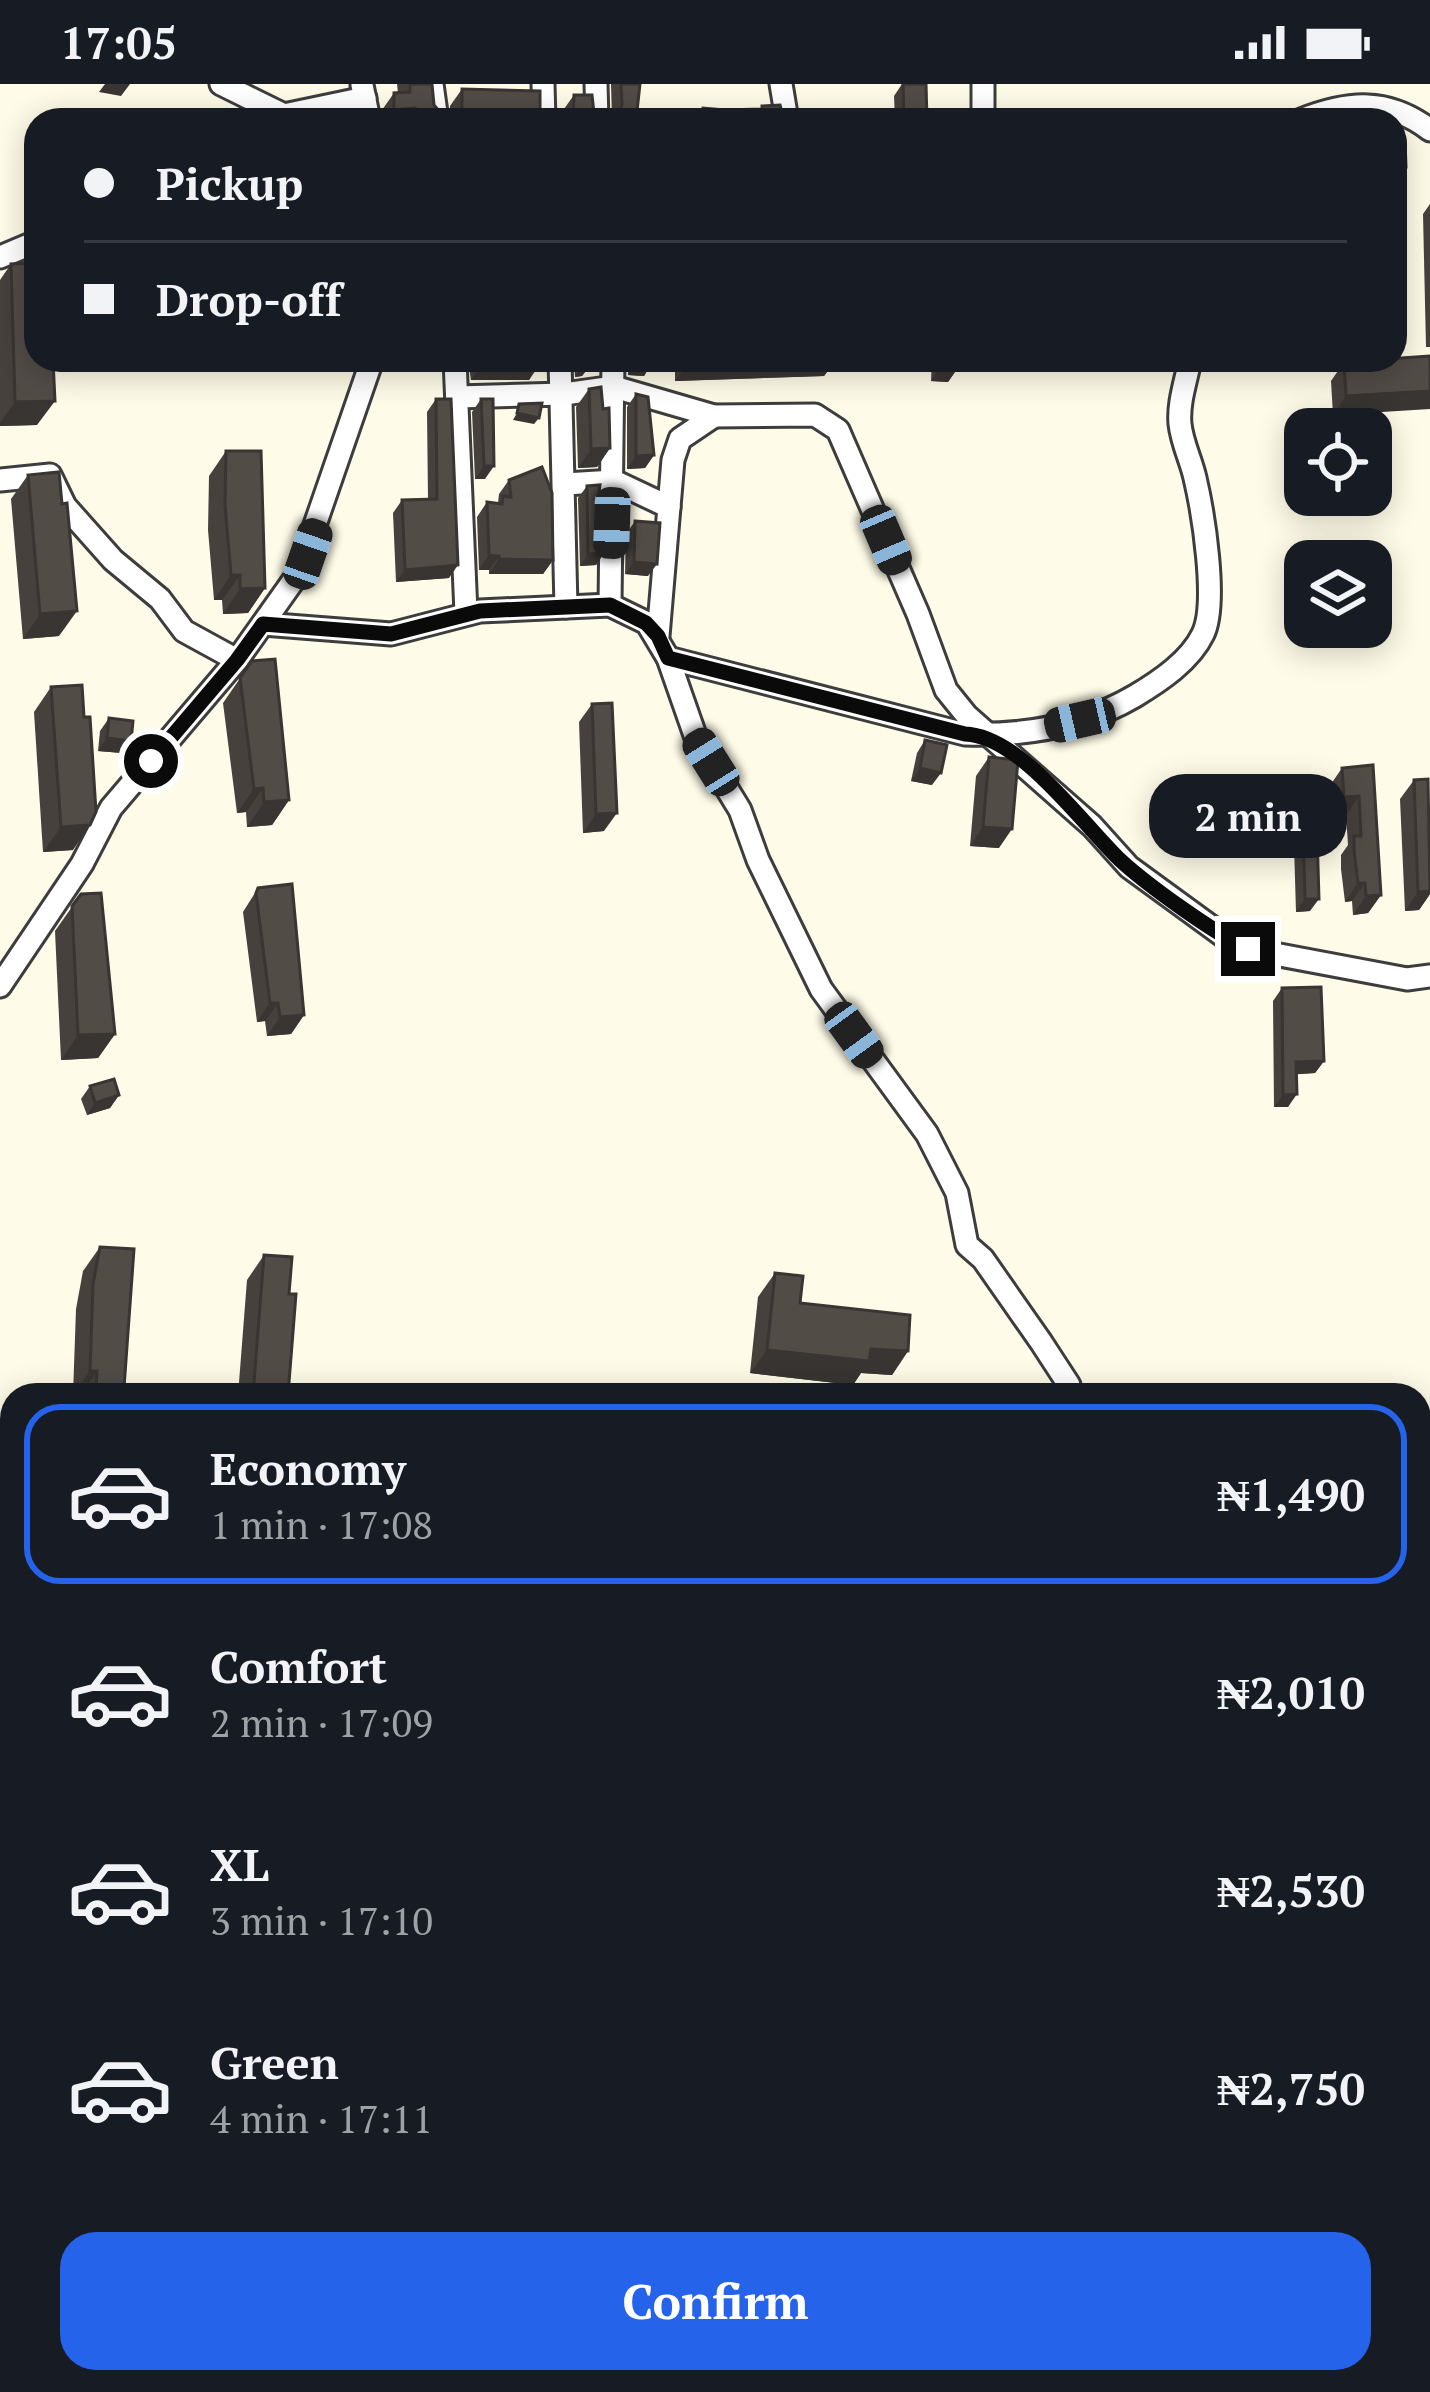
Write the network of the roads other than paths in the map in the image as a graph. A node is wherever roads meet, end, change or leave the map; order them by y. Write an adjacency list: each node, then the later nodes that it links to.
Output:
1 (221, 84): 3 (street)
2 (365, 101): 4 (street)
3 (259, 108)
4 (328, 108)
5 (1341, 108): 6 (street)
6 (1391, 108)
7 (368, 372): 23 (street)
8 (456, 372): 14 (street)
9 (561, 372): 13 (street)
10 (613, 372): 12 (street)
11 (1188, 372): 27 (street)
12 (614, 387): 13 (street); 15 (street); 17 (street)
13 (564, 394): 14 (street); 18 (street)
14 (457, 397): 22 (street)
15 (714, 416): 19 (street); 27 (street)
16 (0, 480): 26 (street)
17 (614, 482): 18 (street); 19 (street); 20 (street)
18 (565, 484): 21 (street)
19 (669, 507): 24 (street)
20 (610, 605): 21 (street); 24 (street)
21 (566, 608): 22 (street)
22 (466, 613): 23 (street)
23 (263, 624): 26 (street)
24 (658, 636): 25 (street)
25 (668, 658): 27 (street); 30 (street)
26 (237, 660): 29 (street)
27 (988, 734): 28 (street)
28 (1430, 976)
29 (0, 986)
30 (1068, 1383)

